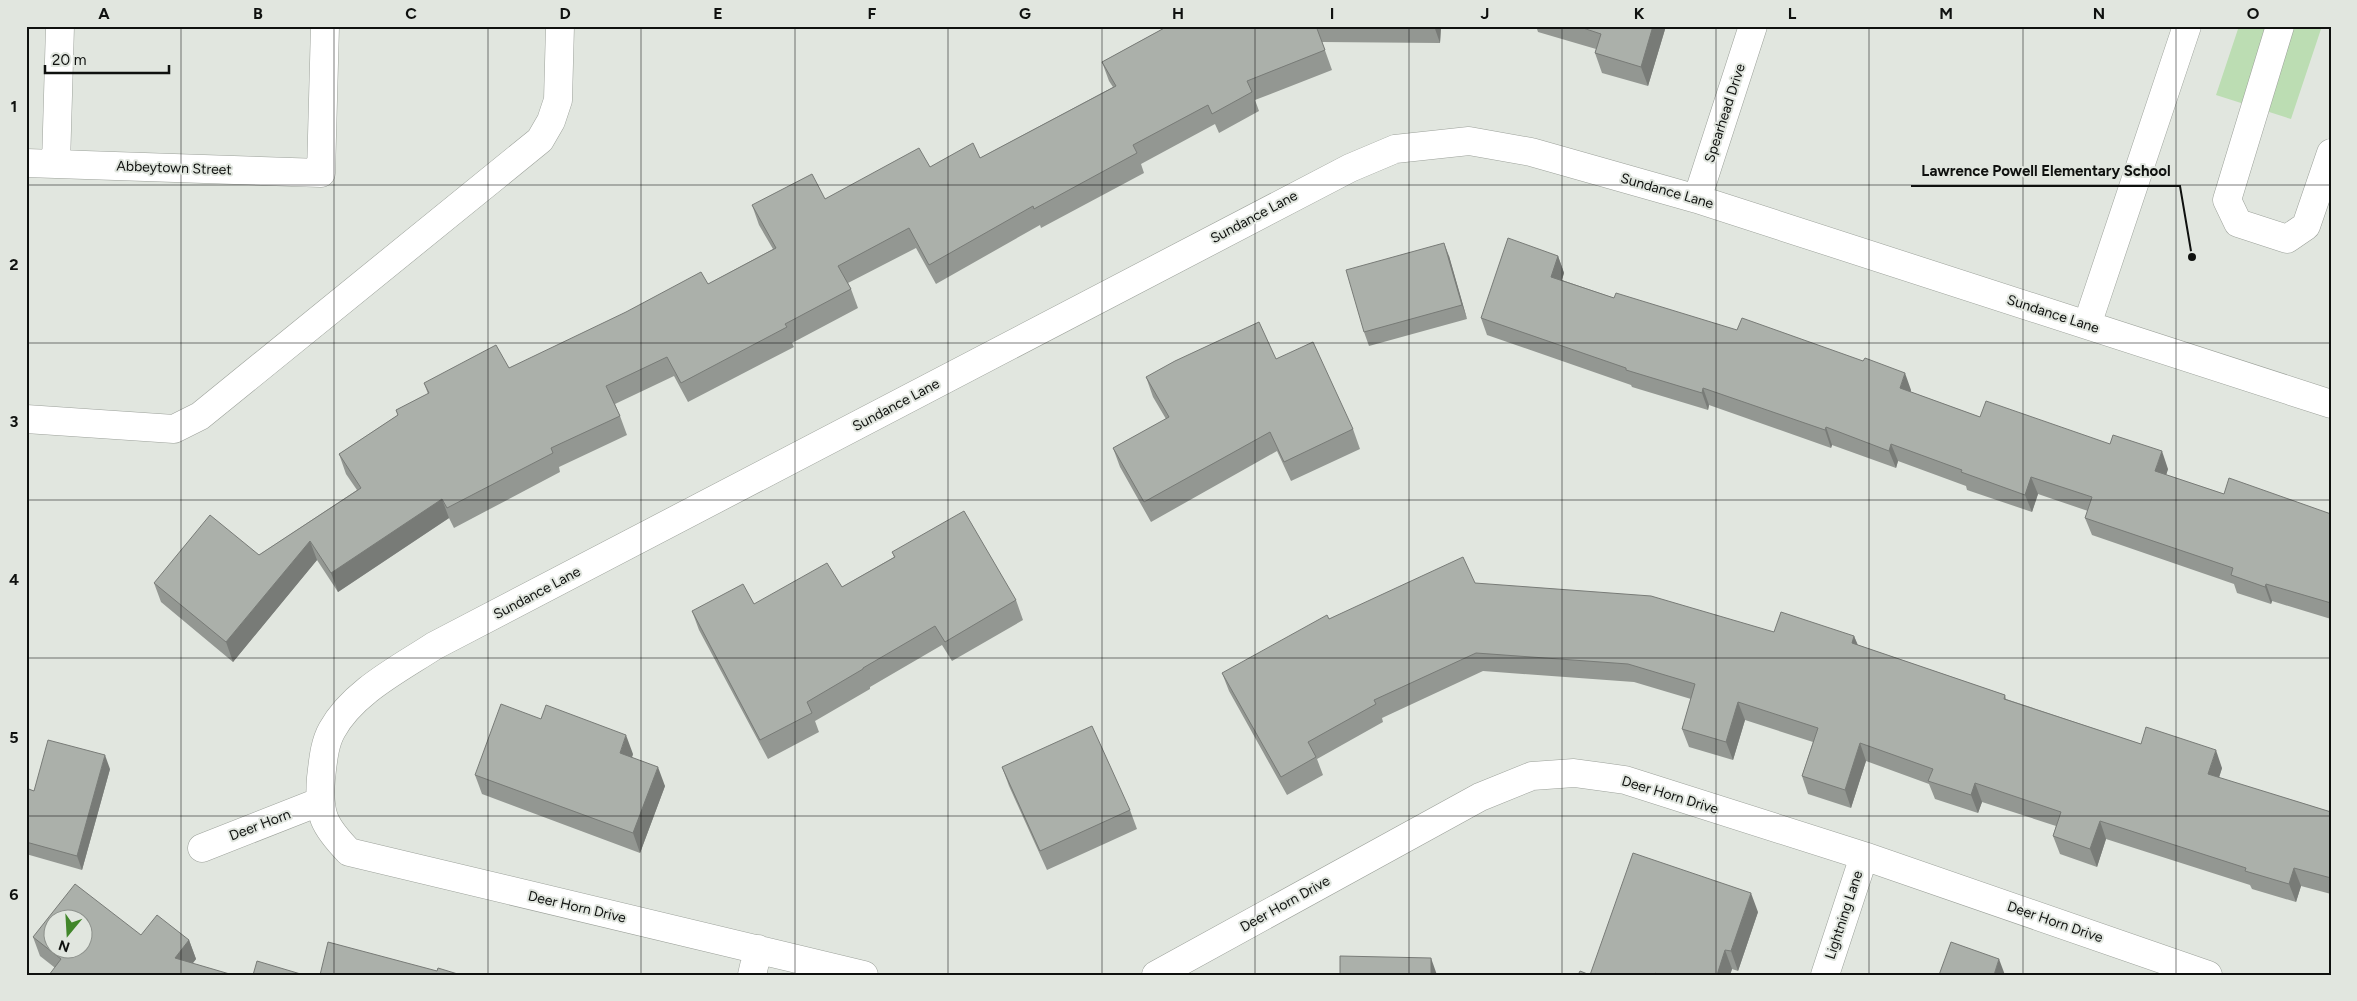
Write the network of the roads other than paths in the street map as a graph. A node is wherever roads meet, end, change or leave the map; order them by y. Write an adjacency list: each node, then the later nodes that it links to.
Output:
1 (60, 26): 9 (street)
2 (325, 26): 9 (street, Abbeytown Street)
3 (560, 26): 13 (street)
4 (1753, 26): 10 (street, Spearhead Drive)
5 (2187, 26): 11 (street)
6 (2280, 26): 7 (street)
7 (2331, 153)
8 (26, 163): 9 (street, Abbeytown Street)
9 (56, 164)
10 (1697, 199): 11 (street, Sundance Lane); 14 (street, Sundance Lane)
11 (2087, 325): 12 (street, Sundance Lane)
12 (2331, 404)
13 (26, 419)
14 (319, 802): 15 (street, Deer Horn); 17 (street, Deer Horn Drive)
15 (202, 848)
16 (1864, 856): 19 (street, Deer Horn Drive); 20 (street, Lightning Lane); 21 (street, Deer Horn Drive)
17 (755, 962): 18 (street, Deer Horn Drive)
18 (864, 975)
19 (1156, 975)
20 (1825, 975)
21 (2208, 975)

